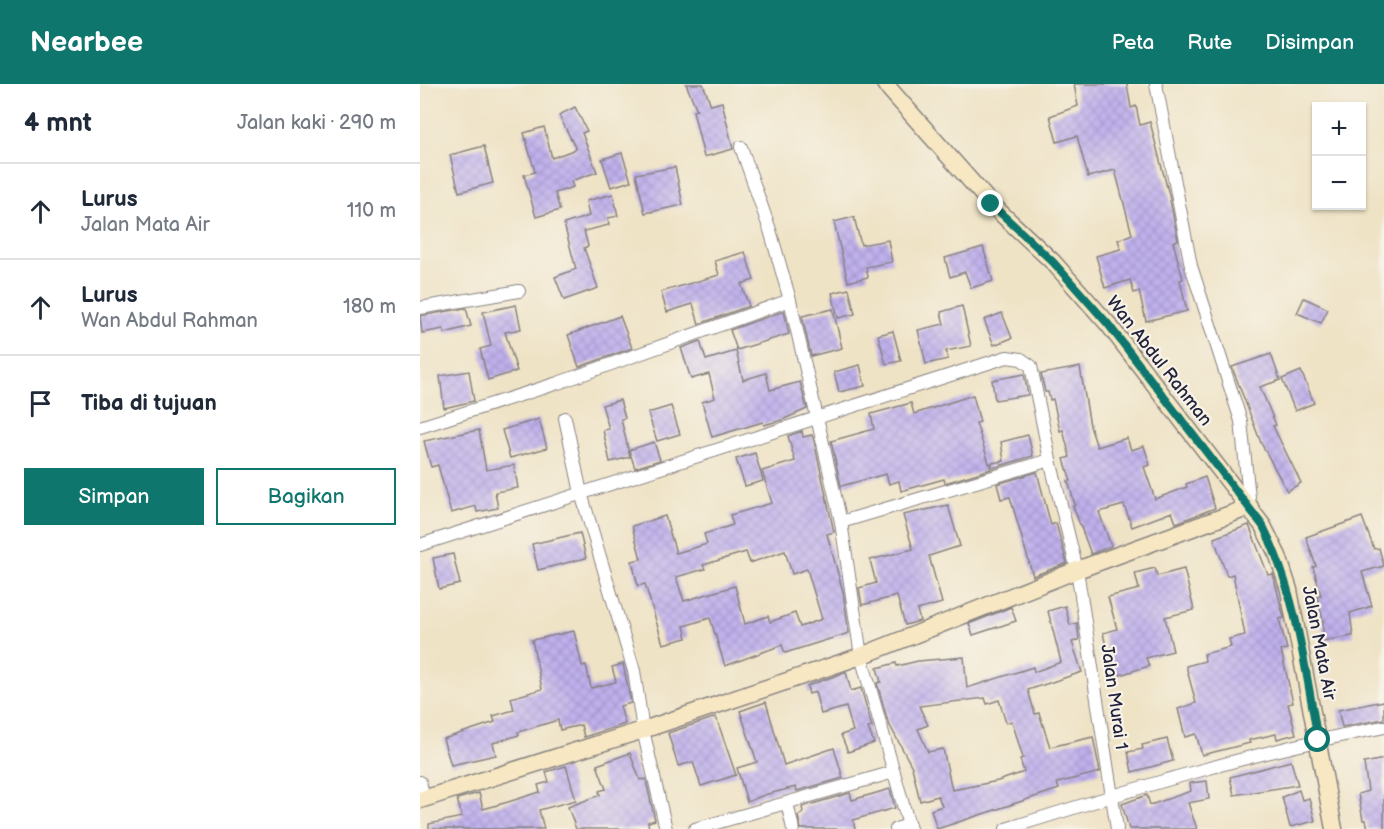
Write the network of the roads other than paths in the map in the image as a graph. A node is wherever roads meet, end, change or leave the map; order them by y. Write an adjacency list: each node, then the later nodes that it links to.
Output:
1 (885, 84): 12 (street, Wan Abdul Rahman)
2 (1156, 84): 12 (street)
3 (741, 147): 5 (street)
4 (519, 291): 6 (street)
5 (790, 300): 8 (street); 9 (street)
6 (420, 308)
7 (566, 418): 11 (street)
8 (819, 419): 10 (street, Jalan Murai 1); 11 (street, Jalan Murai 1); 13 (street)
9 (420, 427)
10 (1050, 460): 13 (street); 15 (street, Jalan Murai 1)
11 (581, 492): 14 (street, Jalan Murai 1); 18 (street)
12 (1250, 507): 15 (street); 19 (street, Jalan Mata Air)
13 (841, 522): 16 (street)
14 (420, 545)
15 (1077, 570): 16 (street); 22 (street, Jalan Murai 1)
16 (861, 656): 18 (street); 20 (street)
17 (1384, 727): 19 (street)
18 (643, 730): 21 (street); 25 (street)
19 (1318, 740): 22 (street); 31 (street, Jalan Mata Air)
20 (894, 772): 23 (street); 24 (street)
21 (421, 793)
22 (1111, 796): 29 (street); 30 (street, Jalan Murai 1)
23 (787, 803): 26 (street); 27 (street)
24 (909, 827): 28 (street)
25 (666, 829)
26 (695, 829)
27 (793, 829)
28 (896, 829)
29 (1006, 829)
30 (1117, 829)
31 (1334, 829)

